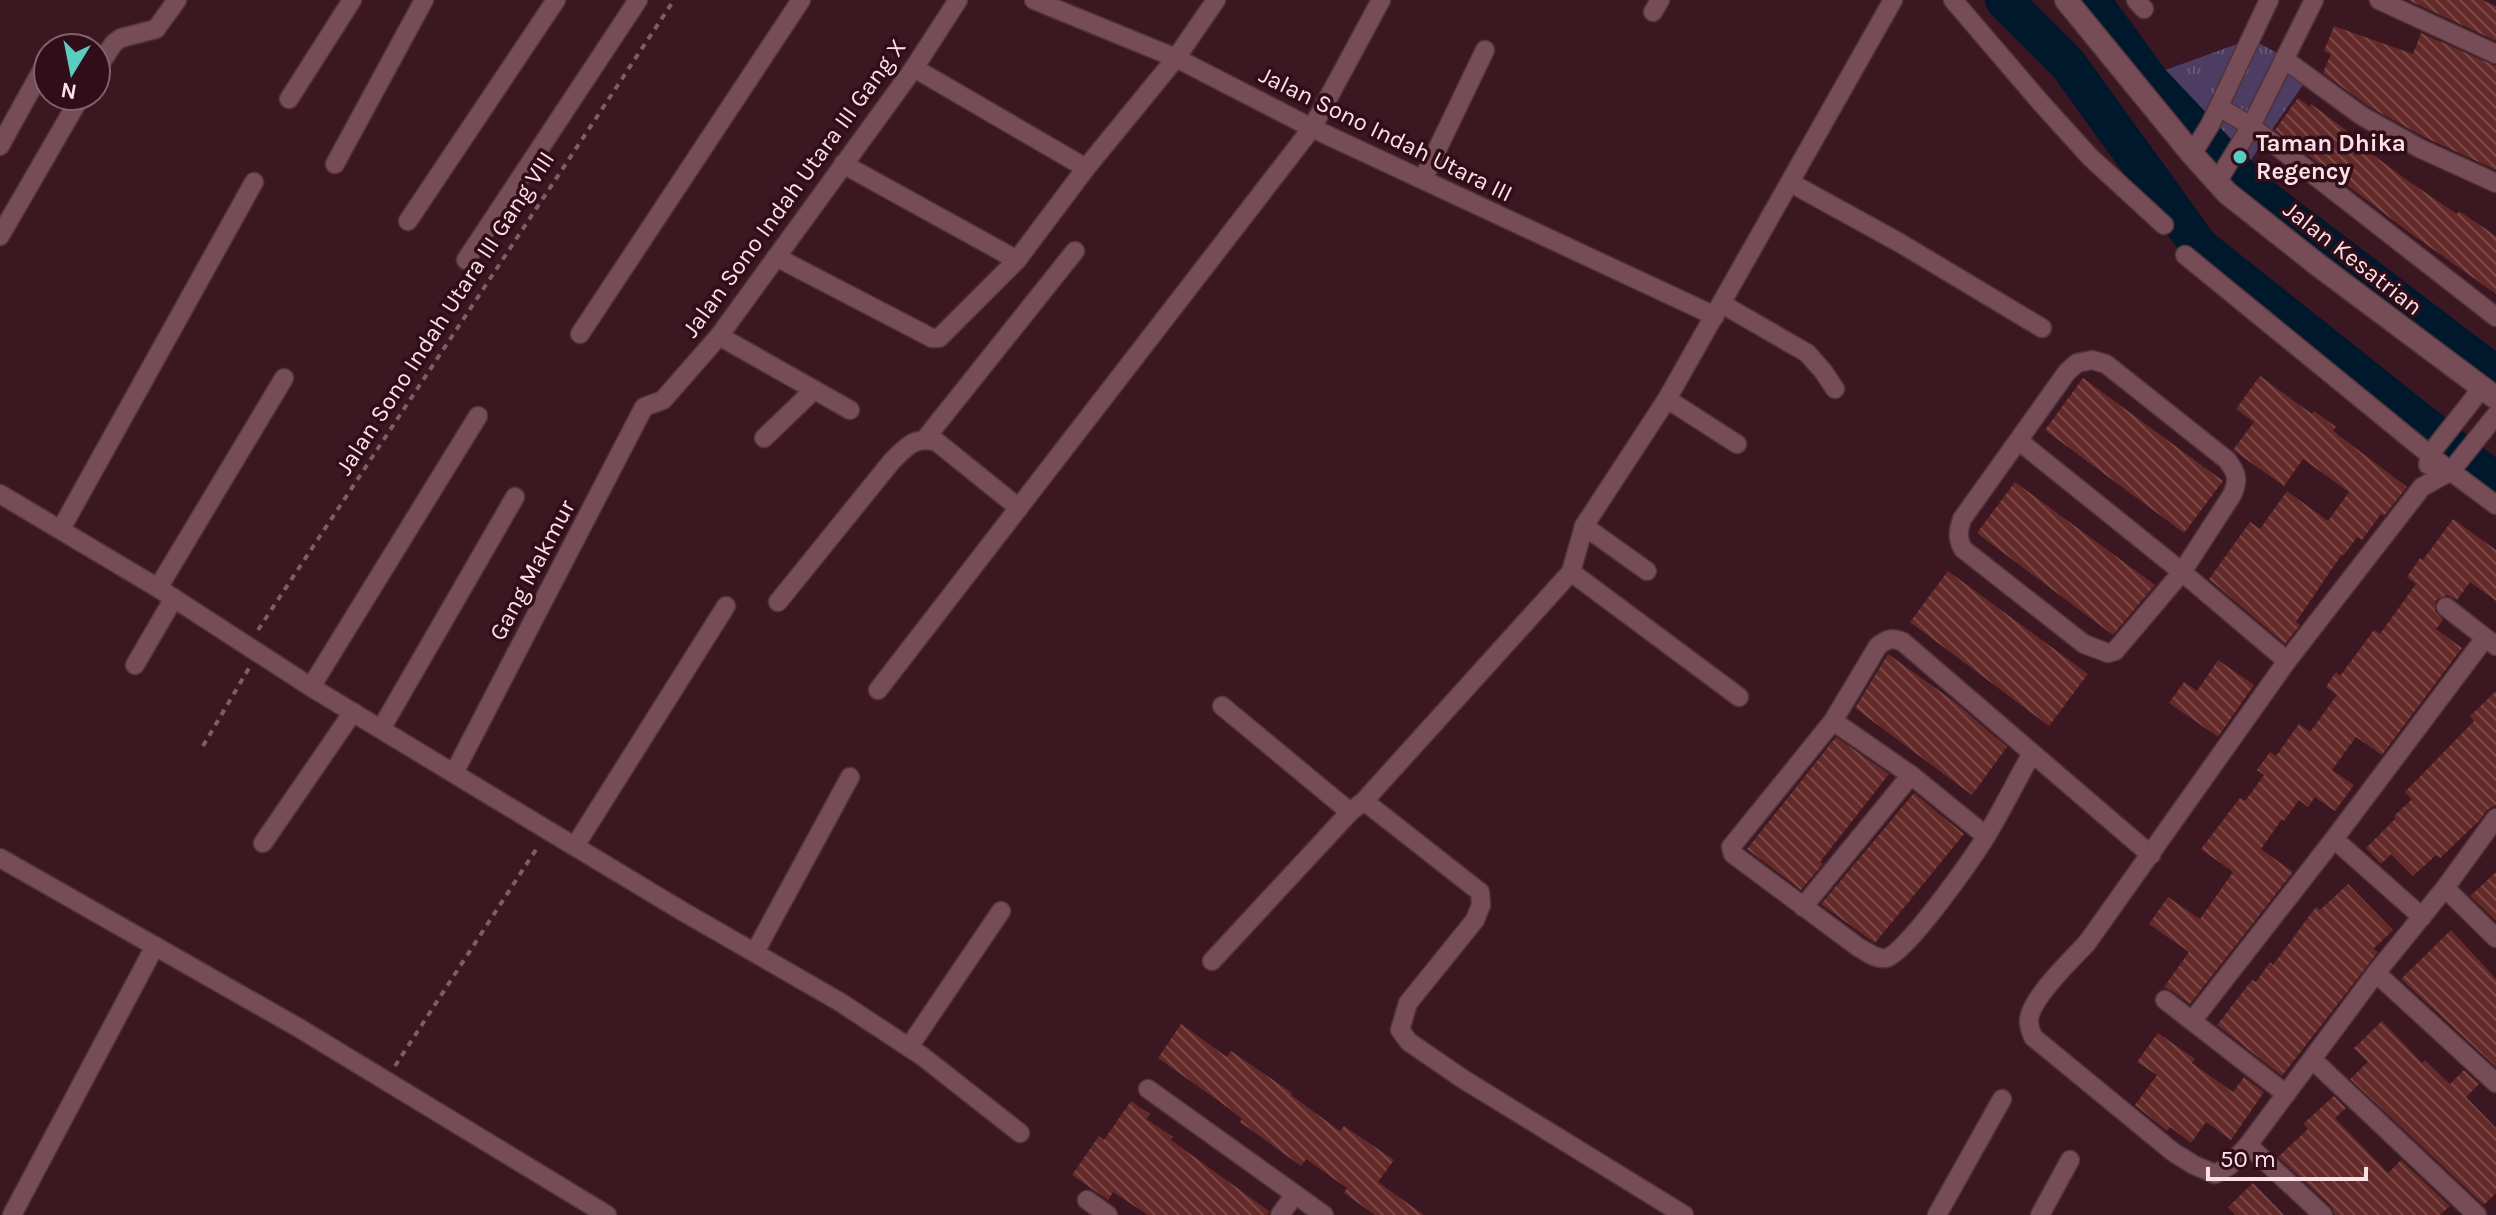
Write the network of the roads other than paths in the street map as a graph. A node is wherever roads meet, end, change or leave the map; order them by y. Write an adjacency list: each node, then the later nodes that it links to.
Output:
1 (177, 0): 18 (street)
2 (352, 0): 25 (street)
3 (424, 0): 32 (street)
4 (556, 0): 40 (street)
5 (638, 0): 46 (street)
6 (801, 0): 51 (street)
7 (958, 0): 23 (street, Jalan Sono Indah Utara III Gang X)
8 (1034, 0): 17 (street, Jalan Sono Indah Utara III)
9 (1216, 0): 21 (street)
10 (1381, 0): 29 (street)
11 (1893, 0): 38 (street)
12 (1953, 0): 41 (street)
13 (2066, 0): 31 (street, Jalan Kesatrian)
14 (2269, 0): 26 (street)
15 (2314, 0): 22 (street)
16 (2379, 0): 20 (street)
17 (1075, 7): 21 (street, Jalan Sono Indah Utara III)
18 (112, 48)
19 (1485, 50): 36 (street)
20 (2496, 54)
21 (1176, 58): 29 (street, Jalan Sono Indah Utara III); 34 (street)
22 (2284, 59): 28 (street); 39 (street)
23 (914, 68): 33 (street, Jalan Sono Indah Utara III Gang X); 34 (street)
24 (32, 88): 30 (street)
25 (289, 99)
26 (2219, 107): 28 (street); 31 (street)
27 (72, 112): 42 (street)
28 (2251, 126): 35 (street); 49 (street)
29 (1312, 128): 36 (street, Jalan Sono Indah Utara III); 72 (street)
30 (0, 146)
31 (2195, 150): 35 (street, Jalan Kesatrian)
32 (335, 164)
33 (843, 164): 45 (street, Jalan Sono Indah Utara III Gang X); 47 (street)
34 (1086, 168): 47 (street)
35 (2221, 176): 56 (street, Jalan Kesatrian)
36 (1423, 179): 48 (street, Jalan Sono Indah Utara III)
37 (254, 182): 74 (street)
38 (1791, 183): 48 (street); 50 (street)
39 (2496, 183)
40 (408, 221)
41 (2164, 225)
42 (0, 236)
43 (1075, 251): 63 (street)
44 (2185, 255): 66 (street)
45 (776, 257): 47 (street); 52 (street, Jalan Sono Indah Utara III Gang X)
46 (466, 260)
47 (1017, 260)
48 (1719, 310): 54 (street, Jalan Sono Indah Utara III); 57 (street)
49 (2496, 317)
50 (2042, 328)
51 (580, 334)
52 (719, 336): 55 (street); 58 (street, Jalan Sono Indah Utara III Gang X)
53 (284, 378): 78 (street)
54 (1835, 389)
55 (814, 390): 59 (street); 62 (street)
56 (2483, 396): 66 (street)
57 (1667, 399): 65 (street); 73 (street)
58 (663, 400): 94 (street, Gang Makmur)
59 (850, 410)
60 (478, 416): 86 (street)
61 (2496, 416): 67 (street)
62 (764, 438)
63 (925, 439): 72 (street); 80 (street)
64 (2019, 441): 77 (street); 77 (street); 77 (street)
65 (1737, 444)
66 (2436, 448): 67 (street); 68 (street)
67 (2457, 465): 68 (street); 71 (street)
68 (2422, 487): 84 (street)
69 (0, 494): 74 (street)
70 (515, 497): 92 (street)
71 (2496, 505)
72 (1019, 508): 87 (street)
73 (1584, 526): 75 (street); 76 (street)
74 (61, 529): 78 (street)
75 (1647, 571)
76 (1571, 572): 88 (street); 97 (street)
77 (2182, 572): 84 (street)
78 (158, 588): 79 (street)
79 (174, 598): 85 (street); 86 (street)
80 (778, 602)
81 (726, 606): 102 (street)
82 (2446, 607): 83 (street)
83 (2491, 642): 100 (street)
84 (2287, 661): 103 (street)
85 (135, 665)
86 (311, 687): 90 (street)
87 (878, 690)
88 (1739, 697)
89 (1222, 706): 97 (street)
90 (353, 712): 92 (street); 101 (street)
91 (1833, 721): 93 (street); 95 (street); 106 (street)
92 (381, 729): 94 (street)
93 (2032, 753): 99 (street); 103 (street)
94 (454, 773): 102 (street)
95 (1911, 775): 99 (street); 106 (street)
96 (850, 777): 111 (street)
97 (1357, 807): 112 (street); 132 (street)
98 (2496, 818): 105 (street)
99 (1986, 836): 106 (street)
100 (2334, 839): 108 (street); 115 (street)
101 (263, 843)
102 (575, 846): 111 (street)
103 (2151, 855): 123 (street)
104 (0, 858): 110 (street)
105 (2445, 888): 108 (street); 109 (street)
106 (1803, 907)
107 (1001, 911): 116 (street)
108 (2422, 917): 113 (street)
109 (2496, 938)
110 (155, 946): 127 (street); 128 (street)
111 (755, 952): 116 (street)
112 (1212, 961)
113 (2376, 973): 117 (street); 118 (street)
114 (2165, 1000): 115 (street)
115 (2192, 1021): 120 (street)
116 (909, 1047): 122 (street)
117 (2313, 1060): 120 (street); 136 (street)
118 (2496, 1083)
119 (1148, 1089): 126 (street)
120 (2286, 1094): 123 (street)
121 (2002, 1099): 133 (street)
122 (1020, 1133)
123 (2248, 1145): 135 (street)
124 (2070, 1160): 134 (street)
125 (1087, 1200): 129 (street)
126 (1301, 1204): 130 (street); 131 (street)
127 (12, 1215)
128 (607, 1215)
129 (1108, 1215)
130 (1280, 1215)
131 (1324, 1215)
132 (1684, 1215)
133 (1937, 1215)
134 (2040, 1215)
135 (2323, 1215)
136 (2477, 1215)

